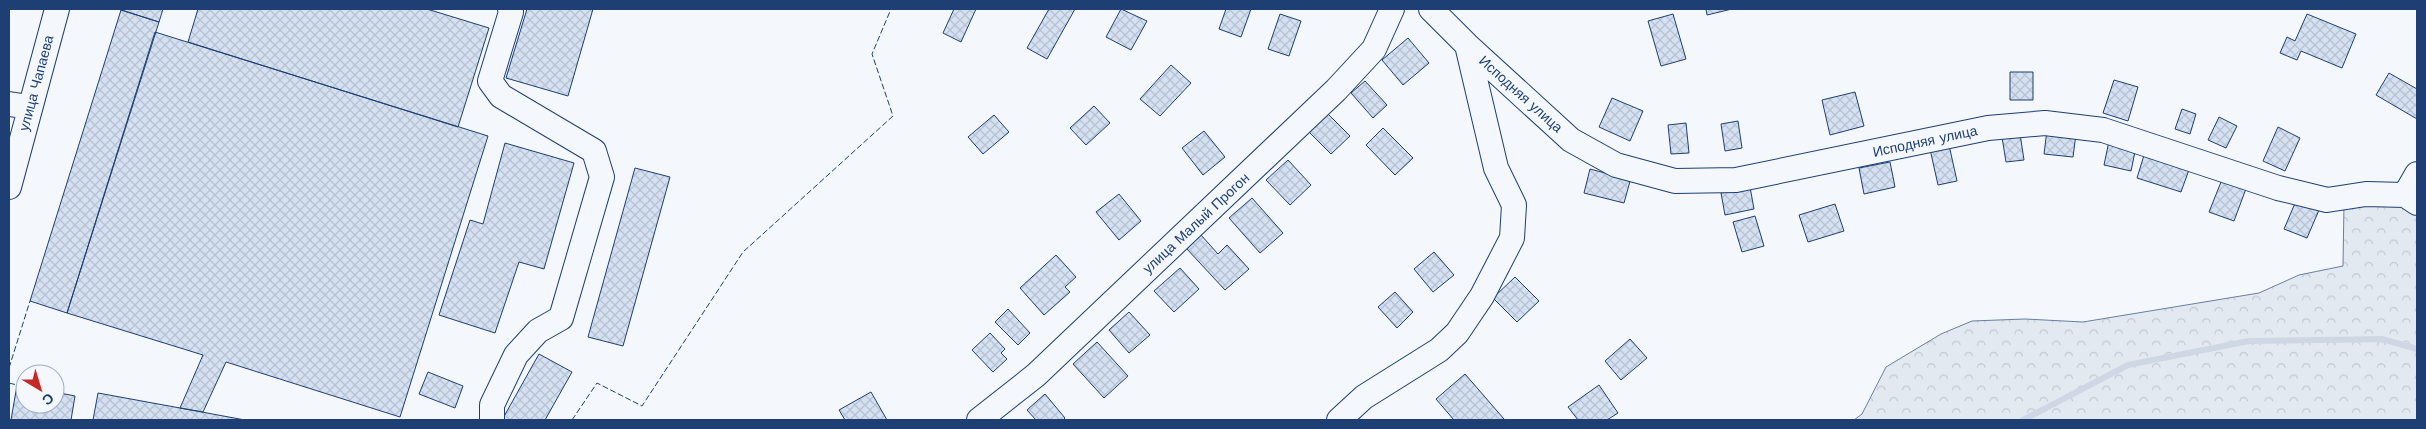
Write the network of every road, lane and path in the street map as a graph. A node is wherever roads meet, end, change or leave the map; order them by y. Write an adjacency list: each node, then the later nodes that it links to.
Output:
1 (57, 9): 6 (street, улица Чапаева)
2 (510, 9): 10 (street)
3 (1392, 9): 11 (street, улица Малый Прогон)
4 (1431, 9): 5 (street, Исподняя улица)
5 (1467, 45): 9 (street, Исподняя улица); 12 (street, Исподняя улица)
6 (19, 106): 8 (street, улица Чапаева)
7 (2417, 174): 9 (street)
8 (9, 187)
9 (2411, 199)
10 (492, 420)
11 (979, 420)
12 (1339, 420)

